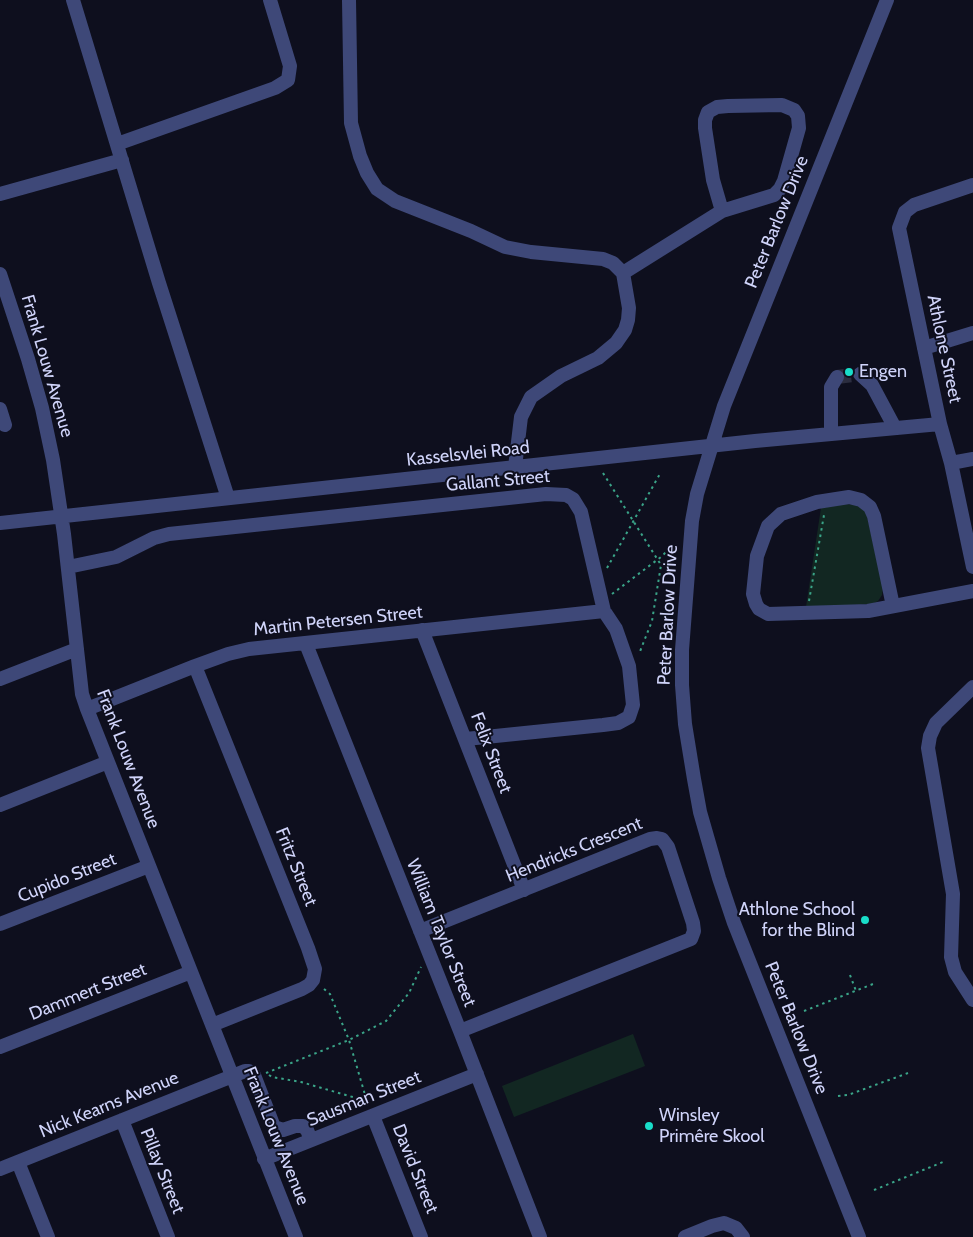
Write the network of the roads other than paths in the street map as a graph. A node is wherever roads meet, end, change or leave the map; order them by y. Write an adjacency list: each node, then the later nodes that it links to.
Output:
1 (73, 0): 5 (street)
2 (270, 0): 5 (street)
3 (349, 0): 10 (street)
4 (887, 0): 21 (street, Peter Barlow Drive)
5 (117, 144): 6 (street)
6 (122, 160): 8 (street); 25 (street)
7 (973, 185): 13 (street, Athlone Street)
8 (0, 194)
9 (722, 211): 9 (street); 10 (street)
10 (623, 273): 24 (street)
11 (0, 274): 26 (street, Frank Louw Avenue)
12 (973, 333): 13 (street)
13 (924, 348): 17 (street, Athlone Street)
14 (860, 374): 19 (street)
15 (837, 377): 20 (street)
16 (0, 409): 18 (street)
17 (940, 424): 19 (street, Kasselsvlei Road); 23 (street, Athlone Street)
18 (5, 425)
19 (895, 428): 20 (street, Kasselsvlei Road)
20 (831, 434): 21 (street, Kasselsvlei Road)
21 (711, 446): 24 (street, Kasselsvlei Road); 67 (street, Peter Barlow Drive)
22 (973, 459): 23 (street)
23 (951, 463): 29 (street, Athlone Street)
24 (515, 467): 25 (street, Kasselsvlei Road)
25 (228, 498): 26 (street, Kasselsvlei Road)
26 (62, 516): 27 (street, Kasselsvlei Road); 28 (street, Frank Louw Avenue)
27 (0, 523)
28 (68, 567): 32 (street, Gallant Street); 35 (street, Frank Louw Avenue)
29 (973, 567)
30 (973, 591): 31 (street)
31 (893, 606): 31 (street)
32 (604, 611): 33 (street, Martin Petersen Street); 40 (street, Gallant Street)
33 (422, 630): 34 (street, Martin Petersen Street); 40 (street, Felix Street)
34 (306, 644): 36 (street, Martin Petersen Street); 46 (street, William Taylor Street)
35 (77, 649): 37 (street); 39 (street, Frank Louw Avenue)
36 (195, 666): 39 (street, Martin Petersen Street); 49 (street, Fritz Street)
37 (0, 679)
38 (973, 687): 48 (street)
39 (87, 709): 41 (street, Frank Louw Avenue)
40 (466, 739): 44 (street, Felix Street)
41 (108, 762): 42 (street); 43 (street, Frank Louw Avenue)
42 (0, 805)
43 (148, 866): 45 (street, Cupido Street); 47 (street, Frank Louw Avenue)
44 (524, 890): 46 (street, Hendricks Crescent); 50 (street, Hendricks Crescent)
45 (0, 924)
46 (420, 931): 50 (street, William Taylor Street)
47 (190, 972): 49 (street, Frank Louw Avenue); 51 (street, Dammert Street)
48 (973, 1000)
49 (212, 1026): 53 (street, Frank Louw Avenue)
50 (460, 1031): 52 (street, William Taylor Street)
51 (0, 1047)
52 (477, 1074): 54 (street, Sausman Street); 64 (street, William Taylor Street)
53 (232, 1075): 55 (street, Nick Kearns Avenue); 56 (street); 57 (street, Frank Louw Avenue)
54 (373, 1116): 56 (street, Sausman Street); 63 (street, David Street)
55 (122, 1120): 58 (street, Nick Kearns Avenue); 61 (street, Pillay Street)
56 (311, 1140): 57 (street, Sausman Street)
57 (264, 1159): 62 (street, Frank Louw Avenue)
58 (18, 1162): 59 (street, Nick Kearns Avenue); 60 (street)
59 (0, 1169)
60 (48, 1237)
61 (168, 1237)
62 (296, 1237)
63 (421, 1237)
64 (540, 1237)
65 (685, 1237): 66 (street)
66 (743, 1237)
67 (859, 1237)

